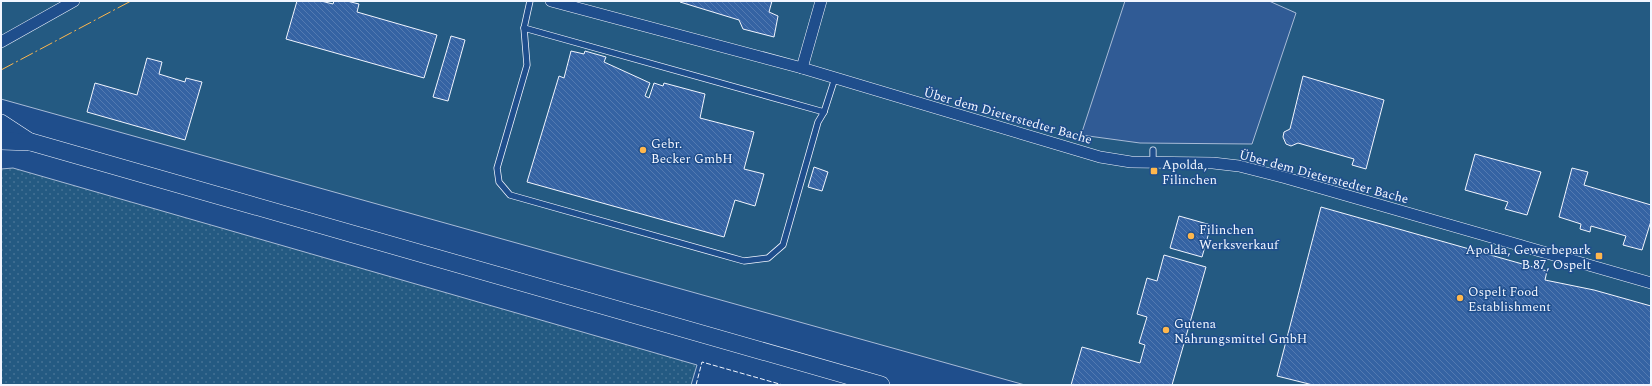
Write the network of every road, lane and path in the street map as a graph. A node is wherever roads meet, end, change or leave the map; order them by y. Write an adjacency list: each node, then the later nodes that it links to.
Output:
1 (74, 1): 6 (street)
2 (530, 1): 5 (lane)
3 (551, 1): 7 (street, Über dem Dieterstedter Bache)
4 (820, 1): 7 (street)
5 (524, 28): 9 (lane); 9 (lane)
6 (2, 38)
7 (802, 68): 8 (street, Über dem Dieterstedter Bache)
8 (835, 78): 9 (lane); 14 (street, Über dem Dieterstedter Bache)
9 (824, 112)
10 (1, 123): 12 (main road)
11 (1, 141): 12 (main road)
12 (31, 142): 16 (main road)
13 (1153, 150): 14 (lane)
14 (1153, 164): 15 (street, Über dem Dieterstedter Bache)
15 (1651, 283)
16 (881, 385)

